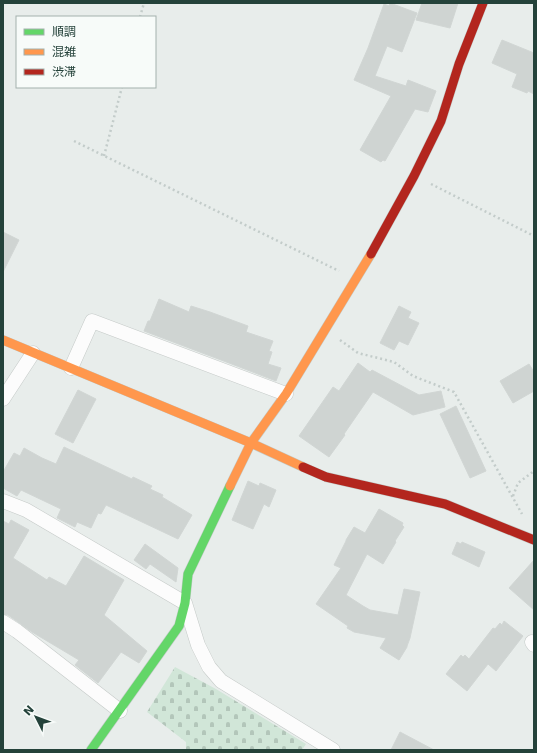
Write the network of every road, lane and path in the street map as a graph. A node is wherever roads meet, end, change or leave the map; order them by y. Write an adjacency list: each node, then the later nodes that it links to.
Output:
1 (144, 3): 3 (path)
2 (483, 3): 7 (street)
3 (140, 16)
4 (122, 88): 6 (path)
5 (74, 141): 6 (path)
6 (104, 156): 9 (path)
7 (414, 176): 8 (path); 9 (street)
8 (534, 236)
9 (356, 279): 10 (street)
10 (325, 330): 14 (street); 18 (path)
11 (3, 340): 12 (street)
12 (33, 353): 13 (street); 15 (street)
13 (71, 368): 14 (street); 16 (street)
14 (286, 394): 16 (street)
15 (3, 399)
16 (251, 443): 20 (street); 21 (street)
17 (534, 471): 18 (path)
18 (512, 496): 20 (path)
19 (3, 501): 21 (street)
20 (531, 539)
21 (185, 603): 23 (street); 25 (street)
22 (3, 622): 23 (street)
23 (120, 711): 24 (street)
24 (91, 750)
25 (333, 750)

